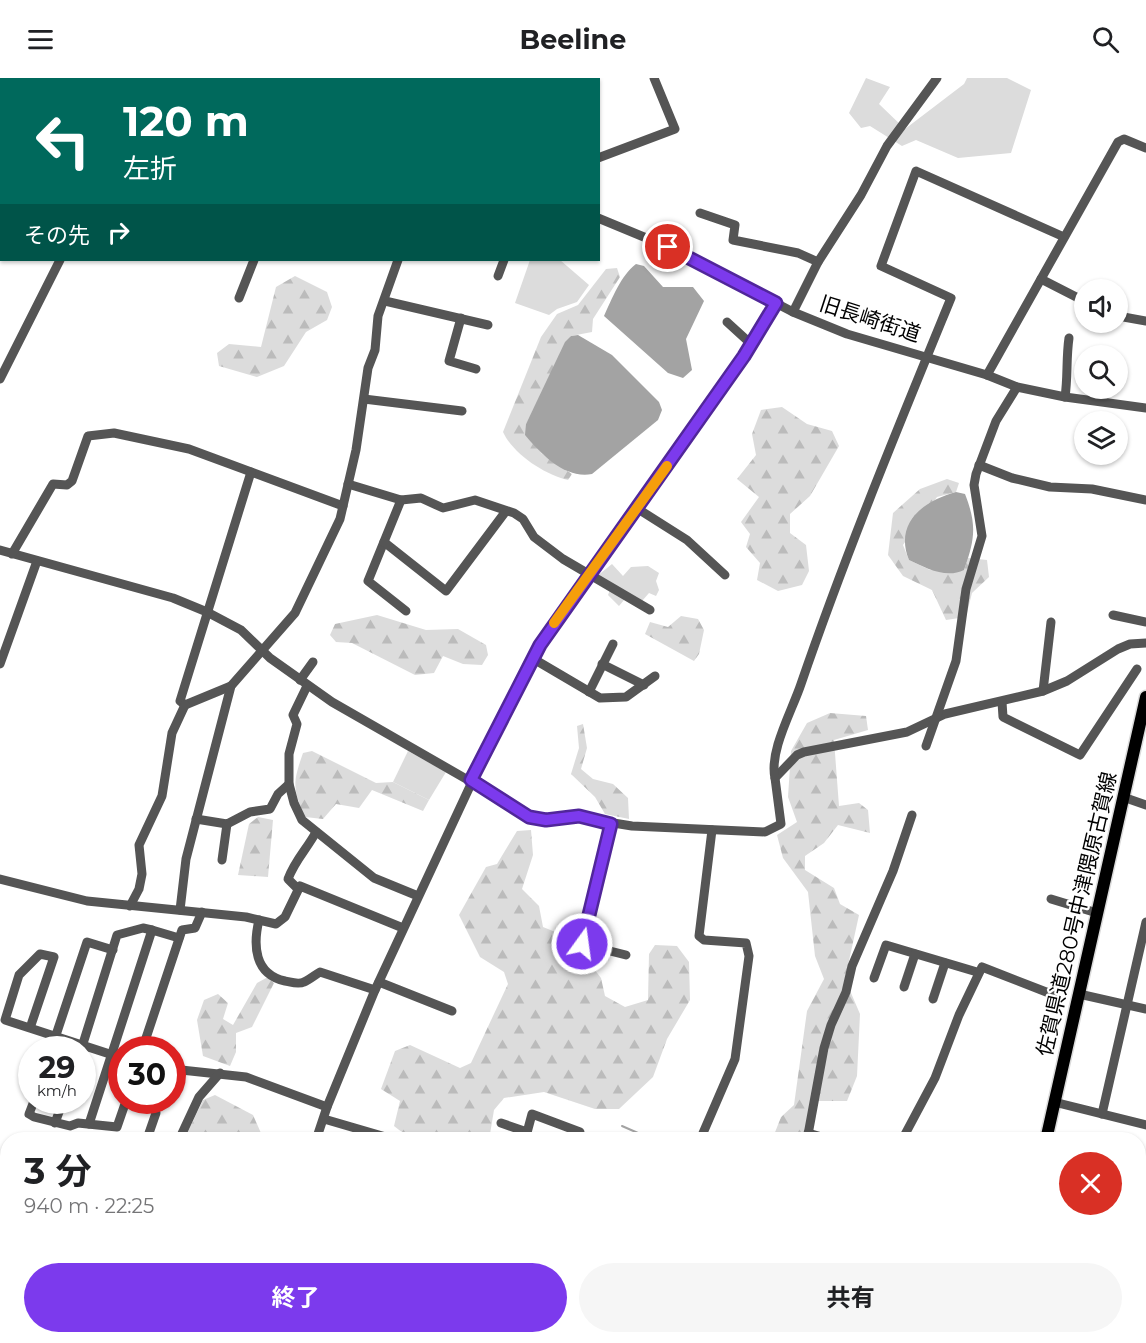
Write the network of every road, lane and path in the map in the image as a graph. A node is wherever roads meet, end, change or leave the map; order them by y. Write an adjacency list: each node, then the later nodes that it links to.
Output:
1 (654, 78): 4 (street)
2 (937, 78): 12 (street)
3 (1146, 148): 7 (street)
4 (600, 157)
5 (700, 213): 12 (street)
6 (600, 219): 18 (street, 旧長崎街道)
7 (1064, 237): 14 (street); 27 (street)
8 (59, 261): 30 (street)
9 (254, 261): 16 (street)
10 (398, 261): 17 (street)
11 (504, 261): 13 (street)
12 (818, 262): 19 (street)
13 (498, 276)
14 (1041, 279): 15 (street); 29 (street)
15 (1074, 296)
16 (238, 298)
17 (385, 301): 20 (street); 33 (street)
18 (776, 303): 19 (street, 旧長崎街道); 26 (street)
19 (793, 312): 27 (street, 旧長崎街道)
20 (461, 318): 24 (street); 28 (street)
21 (1128, 318): 22 (street)
22 (1146, 321)
23 (727, 322): 26 (street)
24 (488, 325)
25 (1069, 338): 32 (street)
26 (750, 343): 42 (street)
27 (926, 357): 29 (street, 旧長崎街道); 75 (street)
28 (476, 369)
29 (987, 375): 31 (street, 旧長崎街道)
30 (0, 379)
31 (1017, 387): 32 (street, 旧長崎街道); 36 (street)
32 (1065, 397): 34 (street, 旧長崎街道)
33 (364, 399): 35 (street); 38 (street)
34 (1146, 408)
35 (462, 411)
36 (979, 465): 40 (street); 73 (street)
37 (251, 472): 41 (street); 46 (street); 52 (street)
38 (348, 484): 39 (street); 41 (street)
39 (401, 500): 43 (street); 44 (street)
40 (1146, 500)
41 (343, 506): 58 (street)
42 (638, 509): 48 (street); 49 (street)
43 (506, 511): 44 (street); 48 (street)
44 (384, 542): 51 (street)
45 (0, 550): 46 (street)
46 (12, 554): 47 (street)
47 (37, 561): 52 (street); 61 (street)
48 (589, 574): 50 (street); 59 (street)
49 (725, 575)
50 (650, 610)
51 (406, 611)
52 (207, 612): 58 (street); 72 (street)
53 (1113, 615): 55 (street)
54 (1051, 622): 68 (street)
55 (1146, 622)
56 (1146, 643): 68 (street)
57 (613, 644): 62 (street)
58 (263, 650): 65 (street); 67 (street)
59 (532, 658): 69 (street); 76 (street)
60 (313, 662): 65 (street)
61 (0, 664)
62 (603, 664): 66 (street); 69 (street)
63 (1137, 669): 71 (street)
64 (655, 675): 66 (street)
65 (303, 683): 76 (street); 77 (street)
66 (644, 685): 69 (street)
67 (231, 686): 72 (street); 81 (street)
68 (1043, 691): 71 (street)
69 (589, 692)
70 (1146, 697): 78 (main road, 佐賀県道280号中津隈原古賀線)
71 (1002, 702): 73 (street)
72 (184, 705): 91 (street)
73 (936, 719): 74 (street); 75 (street)
74 (926, 747)
75 (775, 778): 84 (street)
76 (471, 780): 83 (street); 89 (street)
77 (289, 784): 82 (street); 85 (street)
78 (1123, 797): 79 (street); 94 (main road, 佐賀県道280号中津隈原古賀線)
79 (1146, 805)
80 (912, 815): 142 (street)
81 (196, 819): 82 (street); 92 (street)
82 (227, 824): 86 (street)
83 (611, 824): 84 (street); 102 (street)
84 (712, 830): 141 (street)
85 (316, 832): 88 (street); 89 (street)
86 (222, 860)
87 (0, 879): 91 (street)
88 (297, 888): 95 (street); 97 (street)
89 (418, 896): 97 (street)
90 (1051, 899): 94 (street)
91 (130, 906): 92 (street)
92 (180, 910): 93 (street)
93 (202, 912): 95 (street); 99 (street)
94 (1097, 913): 108 (main road, 佐賀県道280号中津隈原古賀線)
95 (259, 920): 106 (street)
96 (1146, 922): 111 (street)
97 (403, 928): 106 (street)
98 (153, 930): 99 (street); 100 (street); 117 (street)
99 (179, 938): 118 (street)
100 (112, 950): 115 (street); 116 (street)
101 (915, 954): 103 (street); 105 (street); 107 (street)
102 (626, 955)
103 (945, 963): 104 (street); 110 (street)
104 (977, 972): 109 (street); 143 (street)
105 (874, 978)
106 (377, 986): 113 (street); 123 (street)
107 (904, 987)
108 (1079, 994): 111 (street); 122 (main road, 佐賀県道280号中津隈原古賀線)
109 (1054, 995)
110 (933, 999)
111 (1127, 1005): 112 (street); 128 (street)
112 (1146, 1009)
113 (452, 1011)
114 (30, 1028): 114 (street); 115 (street)
115 (56, 1036)
116 (86, 1036)
117 (123, 1036)
118 (147, 1036)
119 (186, 1070): 120 (street)
120 (220, 1073): 123 (street); 135 (street)
121 (108, 1078): 133 (street)
122 (1054, 1102): 128 (street); 144 (main road, 佐賀県道280号中津隈原古賀線)
123 (327, 1107): 129 (street)
124 (29, 1114): 131 (street)
125 (58, 1114): 131 (street)
126 (122, 1114): 133 (street)
127 (156, 1114): 134 (street)
128 (1102, 1114): 130 (street)
129 (324, 1119): 136 (street); 137 (street)
130 (1145, 1121)
131 (55, 1123): 133 (street)
132 (501, 1123): 138 (street)
133 (89, 1124)
134 (149, 1132)
135 (183, 1132)
136 (319, 1132)
137 (369, 1132)
138 (518, 1132)
139 (527, 1132): 140 (street)
140 (580, 1132)
141 (703, 1132)
142 (809, 1132)
143 (906, 1132)
144 (1048, 1132)

